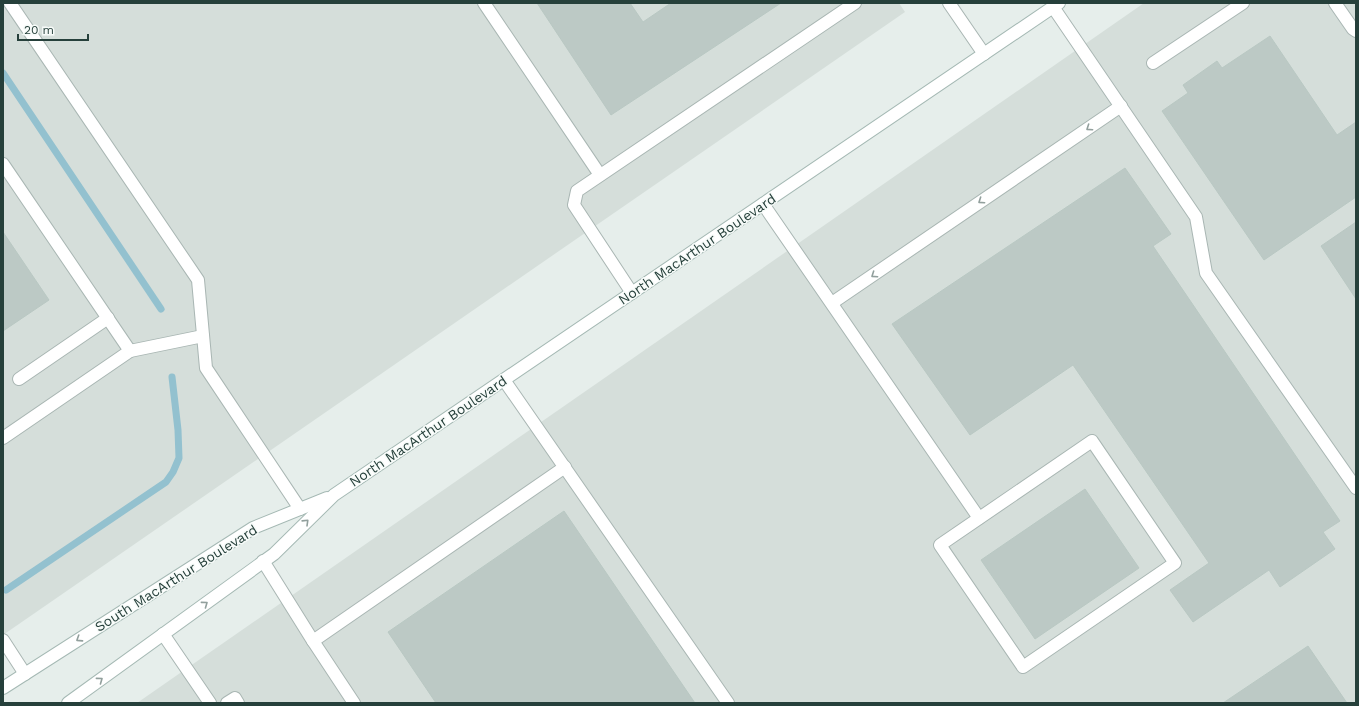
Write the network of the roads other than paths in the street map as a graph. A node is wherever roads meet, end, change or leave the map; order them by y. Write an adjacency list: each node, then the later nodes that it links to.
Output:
1 (10, 3): 18 (main road)
2 (484, 3): 13 (main road)
3 (855, 3): 13 (main road)
4 (949, 3): 9 (main road)
5 (1243, 3): 10 (main road)
6 (1335, 3): 8 (main road)
7 (1056, 5): 9 (main road, North MacArthur Boulevard); 11 (main road)
8 (1356, 31)
9 (984, 54): 14 (main road, North MacArthur Boulevard)
10 (1153, 64)
11 (1121, 106): 16 (main road, one-way to 16); 24 (main road)
12 (3, 164): 17 (main road)
13 (600, 175): 15 (main road)
14 (763, 204): 15 (main road, North MacArthur Boulevard); 16 (main road)
15 (632, 293): 21 (main road, North MacArthur Boulevard)
16 (832, 303): 27 (main road)
17 (108, 318): 19 (main road); 20 (main road)
18 (203, 336): 19 (main road); 26 (main road)
19 (130, 351): 22 (main road)
20 (19, 379)
21 (504, 380): 23 (main road); 25 (main road, North MacArthur Boulevard)
22 (3, 438)
23 (565, 467): 31 (main road); 39 (main road)
24 (1356, 488)
25 (334, 495): 26 (main road, South MacArthur Boulevard); 28 (main road, one-way to 25)
26 (300, 509): 32 (main road, South MacArthur Boulevard, one-way to 32)
27 (979, 518): 27 (main road)
28 (264, 561): 29 (main road, one-way to 28); 31 (main road)
29 (163, 634): 34 (main road, one-way to 29); 35 (main road)
30 (3, 640): 32 (main road)
31 (313, 641): 38 (main road)
32 (25, 674): 33 (main road, South MacArthur Boulevard)
33 (3, 688)
34 (68, 703)
35 (210, 703)
36 (227, 703): 37 (main road)
37 (238, 703)
38 (354, 703)
39 (728, 703)

